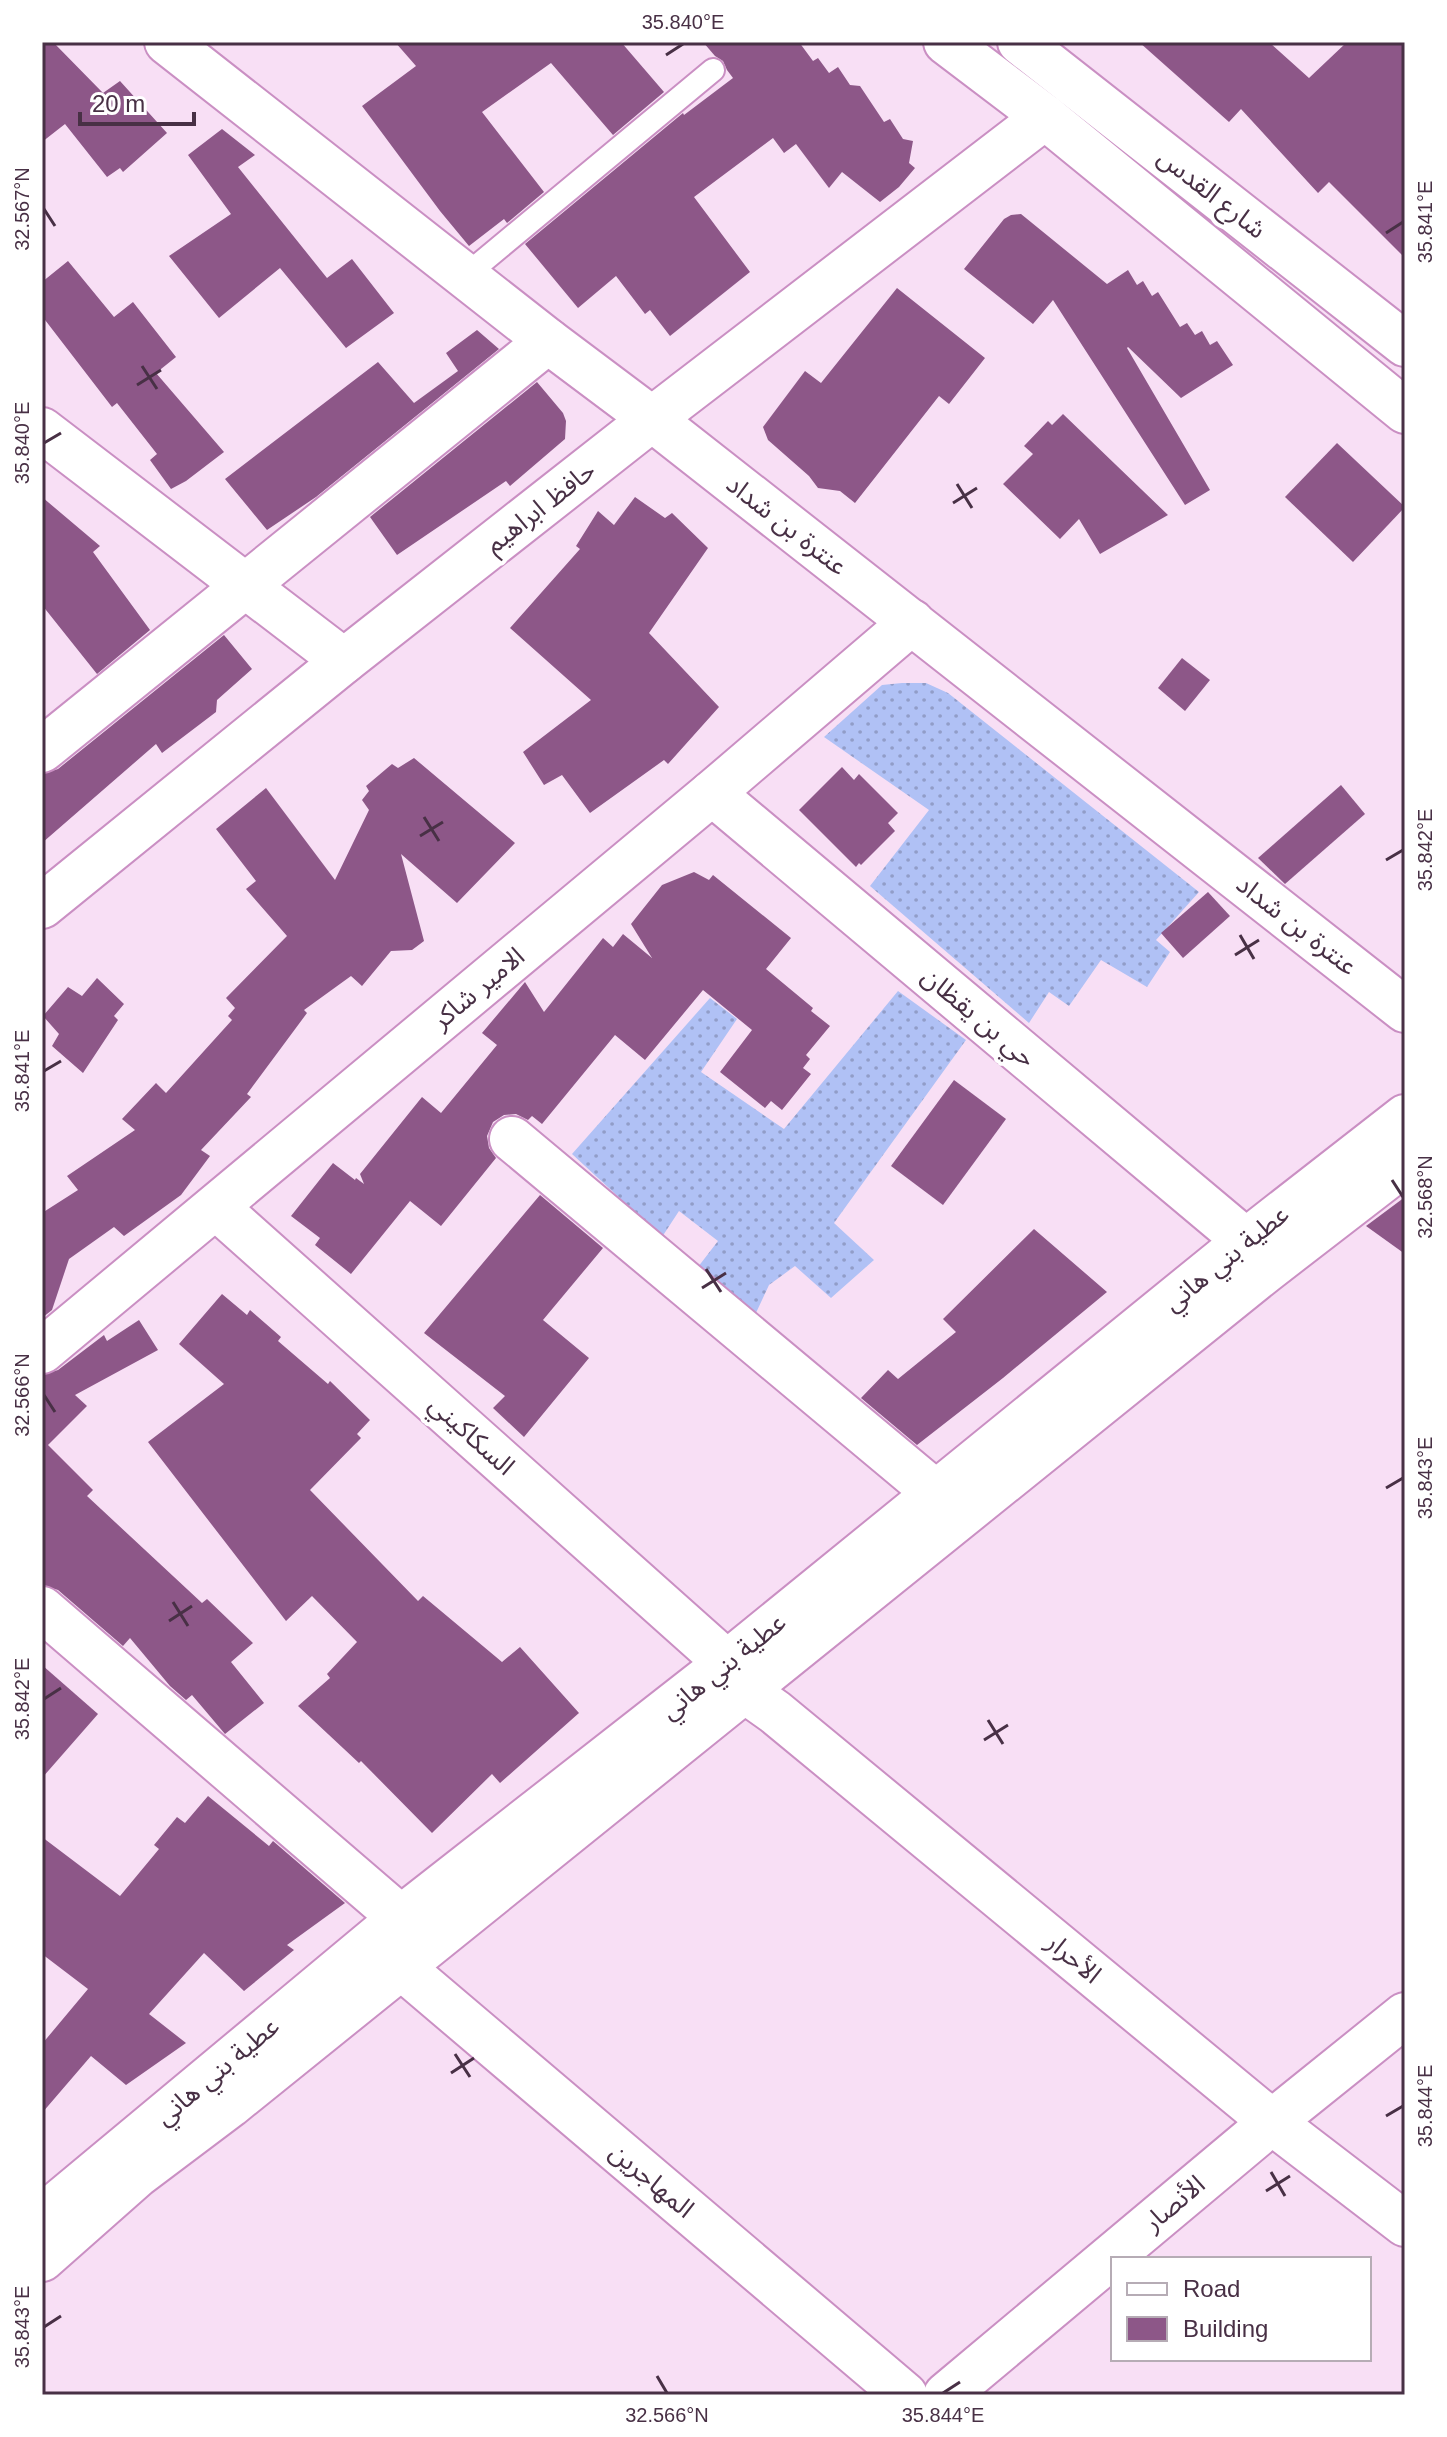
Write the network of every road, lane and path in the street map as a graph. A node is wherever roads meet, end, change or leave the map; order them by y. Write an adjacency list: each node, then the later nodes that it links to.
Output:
1 (167, 42): 6 (street, عنترة بن شداد)
2 (946, 42): 5 (street)
3 (1020, 42): 8 (street, شارع القدس)
4 (713, 70): 6 (lane)
5 (1045, 117): 9 (street); 10 (street, حافظ ابراهيم)
6 (465, 276): 7 (street, عنترة بن شداد)
7 (548, 341): 10 (street, عنترة بن شداد); 12 (street)
8 (1405, 344)
9 (1405, 411)
10 (652, 419): 13 (street, عنترة بن شداد); 14 (street, حافظ ابراهيم)
11 (42, 430): 12 (street)
12 (245, 585): 14 (street); 15 (street)
13 (912, 622): 16 (street, الامير شاكر); 18 (street, عنترة بن شداد)
14 (344, 661): 17 (street, حافظ ابراهيم)
15 (42, 750)
16 (712, 793): 22 (street, الامير شاكر); 23 (street, حي بن يقظان)
17 (42, 906)
18 (1405, 1010)
19 (1405, 1117): 23 (street, عطية بني هاني)
20 (512, 1139): 25 (street)
21 (1405, 1163): 27 (street)
22 (216, 1207): 24 (street, الامير شاكر); 27 (street, السكاكيني)
23 (1246, 1241): 25 (street, عطية بني هاني)
24 (42, 1351)
25 (937, 1494): 27 (street, عطية بني هاني)
26 (42, 1609): 28 (street)
27 (736, 1676): 28 (street, عطية بني هاني); 29 (street); 31 (street, الأحرار)
28 (401, 1918): 32 (street, عطية بني هاني)
29 (400, 1966): 34 (street); 35 (street, المهاجرين)
30 (1405, 2015): 31 (street, الأنصار)
31 (1272, 2122): 33 (street, الأحرار); 36 (street, الأنصار)
32 (42, 2217)
33 (1405, 2224)
34 (42, 2259)
35 (905, 2395)
36 (946, 2395)

